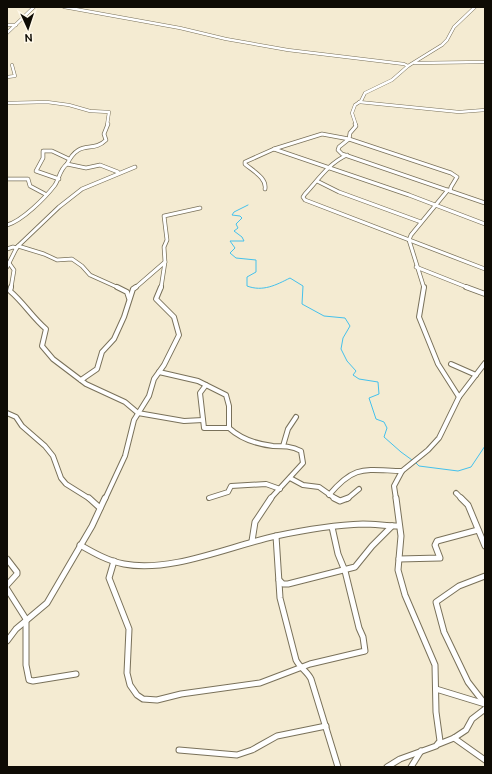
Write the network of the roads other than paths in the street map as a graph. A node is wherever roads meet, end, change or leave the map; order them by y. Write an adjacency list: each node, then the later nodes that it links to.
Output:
1 (34, 7): 5 (street)
2 (64, 7): 10 (street)
3 (475, 7): 8 (street)
4 (7, 25): 5 (street)
5 (16, 25): 6 (street)
6 (7, 33)
7 (485, 62): 8 (street)
8 (413, 63): 10 (street)
9 (12, 65): 11 (street)
10 (407, 65): 12 (street)
11 (7, 76)
12 (359, 102): 14 (street); 15 (street)
13 (7, 103): 18 (street)
14 (485, 110)
15 (349, 139): 16 (street); 17 (street); 27 (street)
16 (274, 149): 21 (street); 26 (street)
17 (347, 155): 21 (street); 27 (street)
18 (69, 159): 19 (street); 24 (street)
19 (67, 164): 22 (street); 24 (street)
20 (135, 167): 36 (street)
21 (329, 169): 25 (street); 30 (street)
22 (118, 172)
23 (7, 179): 28 (street)
24 (58, 179): 28 (street)
25 (317, 181): 32 (street); 35 (street)
26 (265, 188)
27 (449, 190): 29 (street); 30 (street)
28 (45, 194): 34 (street)
29 (485, 203)
30 (436, 206): 32 (street); 33 (street)
31 (200, 208): 38 (street)
32 (421, 222): 35 (street)
33 (485, 224)
34 (7, 225)
35 (409, 240): 40 (street); 41 (street)
36 (18, 247): 37 (street); 39 (street); 43 (street)
37 (7, 249)
38 (165, 262): 43 (street); 46 (street)
39 (8, 265): 48 (street)
40 (416, 267): 42 (street); 50 (street)
41 (485, 269)
42 (485, 294)
43 (130, 298): 48 (street)
44 (485, 363): 47 (street)
45 (451, 364): 47 (street)
46 (159, 372): 49 (street); 52 (street)
47 (476, 375): 50 (street)
48 (81, 380): 52 (street)
49 (206, 385): 54 (street); 55 (street)
50 (459, 397): 57 (street)
51 (7, 413): 64 (street)
52 (138, 414): 54 (street); 64 (street)
53 (296, 416): 56 (street)
54 (203, 420): 55 (street)
55 (229, 428): 56 (street)
56 (283, 446): 58 (street)
57 (402, 471): 62 (street); 66 (street)
58 (290, 478): 59 (street); 62 (street)
59 (280, 489): 63 (street); 70 (street)
60 (359, 489): 62 (street)
61 (456, 493): 68 (street)
62 (330, 495)
63 (209, 498)
64 (100, 508): 71 (street)
65 (392, 526): 66 (street); 67 (street); 78 (street)
66 (399, 526): 76 (street)
67 (332, 527): 69 (street); 78 (street)
68 (478, 530): 72 (street); 76 (street)
69 (276, 536): 70 (street); 80 (street)
70 (252, 541): 77 (street)
71 (80, 546): 73 (street); 74 (street)
72 (485, 546)
73 (77, 552): 74 (street); 83 (street)
74 (90, 552): 77 (street)
75 (7, 559): 81 (street)
76 (399, 559): 89 (street)
77 (114, 561): 86 (street)
78 (345, 571): 80 (street); 85 (street)
79 (485, 576): 89 (street)
80 (279, 580): 86 (street)
81 (7, 585)
82 (7, 589): 83 (street)
83 (26, 619): 84 (street); 88 (street)
84 (7, 641)
85 (310, 664): 86 (street); 87 (street)
86 (301, 666): 87 (street)
87 (307, 671): 91 (street)
88 (76, 674)
89 (436, 689): 93 (street)
90 (485, 709): 92 (street)
91 (326, 726): 94 (street); 97 (street)
92 (454, 738): 93 (street); 96 (street)
93 (439, 744): 95 (street)
94 (179, 750)
95 (421, 751): 98 (street); 99 (street)
96 (485, 760)
97 (338, 767)
98 (387, 767)
99 (411, 767)

